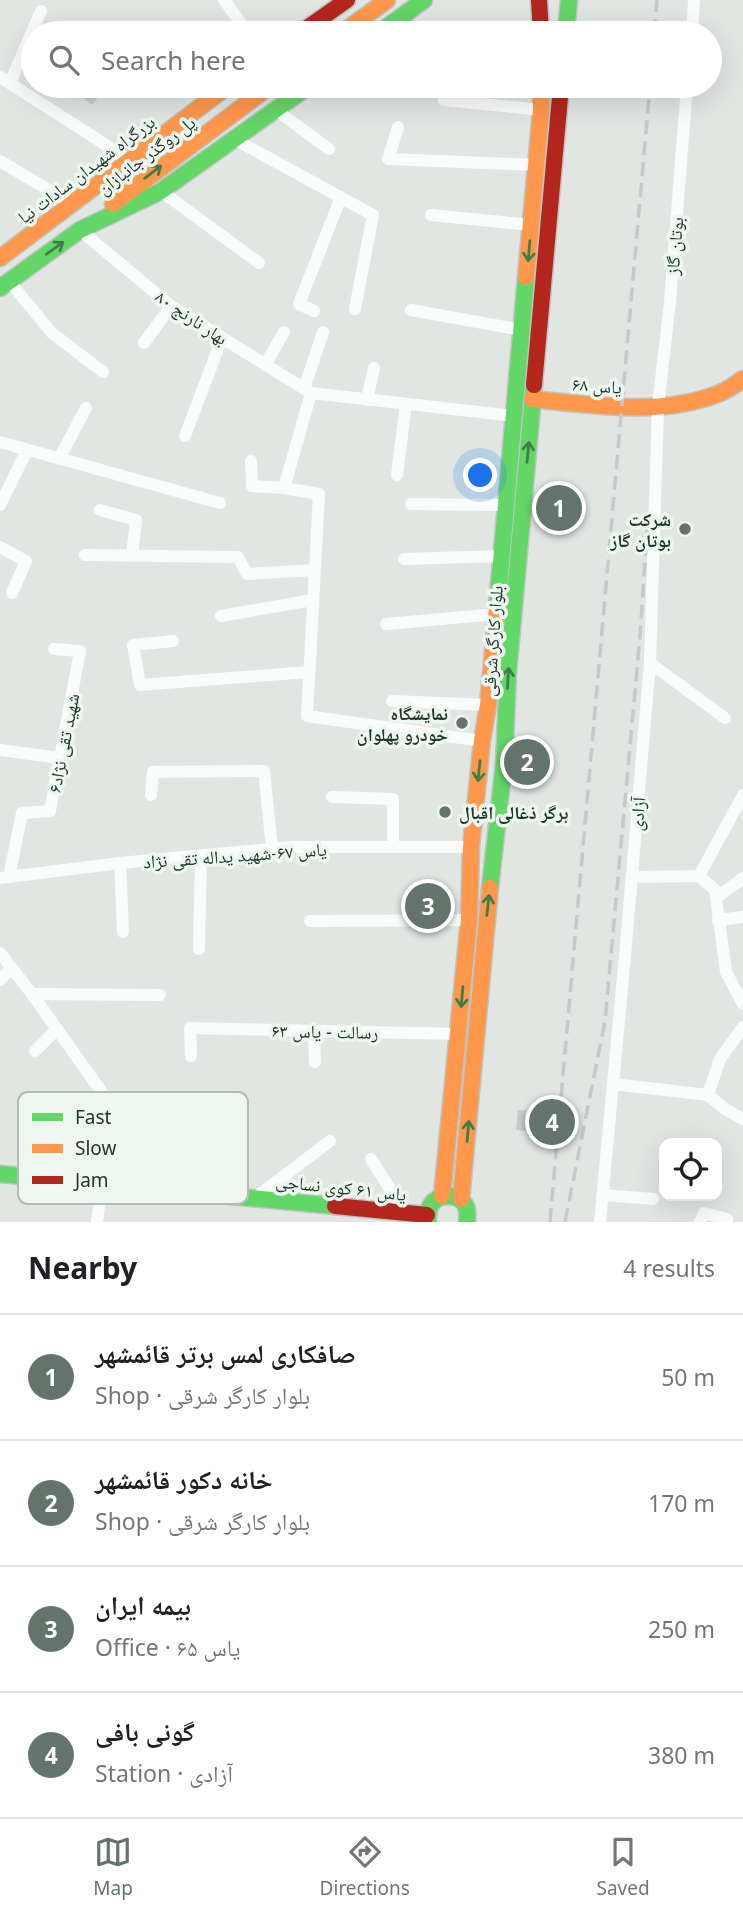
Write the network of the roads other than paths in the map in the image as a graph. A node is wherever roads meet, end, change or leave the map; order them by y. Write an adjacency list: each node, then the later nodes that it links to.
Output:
1 (225, 0): 10 (street)
2 (347, 0): 11 (main road)
3 (387, 0): 12 (main road)
4 (424, 0): 13 (main road)
5 (569, 0): 15 (main road)
6 (694, 0): 16 (street)
7 (540, 3): 14 (main road)
8 (40, 11): 9 (street)
9 (35, 21)
10 (240, 21)
11 (317, 21)
12 (358, 21)
13 (395, 21)
14 (541, 21)
15 (567, 21)
16 (693, 21)
17 (21, 48): 18 (street)
18 (5, 80): 19 (street)
19 (21, 90)
20 (33, 98): 34 (street)
21 (212, 98): 34 (main road, بزرگراه شهیدان سادات نیا)
22 (254, 98): 41 (main road, پل روگذر جانبازان, one-way to 22)
23 (292, 98): 28 (main road)
24 (541, 98): 29 (main road, بلوار کارگر شرقی)
25 (560, 98): 59 (main road, بلوار کارگر شرقی)
26 (686, 98): 62 (street, بوتان گاز)
27 (444, 100): 29 (street)
28 (276, 110): 31 (main road); 32 (street)
29 (541, 110): 35 (main road, بلوار کارگر شرقی)
30 (398, 127): 35 (street)
31 (234, 139): 36 (main road); 37 (street)
32 (328, 149)
33 (0, 161): 38 (street)
34 (128, 162): 38 (main road, بزرگراه شهیدان سادات نیا)
35 (536, 165): 40 (main road, بلوار کارگر شرقی)
36 (161, 191): 41 (main road); 43 (street)
37 (341, 197): 46 (street); 48 (street)
38 (72, 204): 42 (main road, بزرگراه شهیدان سادات نیا)
39 (431, 215): 40 (street)
40 (531, 225): 49 (main road, بلوار کارگر شرقی, one-way to 49)
41 (80, 230): 44 (main road, one-way to 41); 45 (street, بهار نارنج ۸۰)
42 (0, 258)
43 (259, 263)
44 (5, 285): 56 (street)
45 (172, 306): 52 (street, بهار نارنج ۸۰); 53 (street)
46 (355, 309)
47 (411, 310): 49 (street)
48 (314, 311)
49 (522, 330): 64 (main road, بلوار کارگر شرقی)
50 (284, 332): 54 (street)
51 (323, 332): 58 (street)
52 (222, 338): 54 (street, بهار نارنج ۸۰); 65 (street)
53 (144, 343)
54 (265, 365): 58 (street, بهار نارنج ۸۰)
55 (374, 368): 60 (street)
56 (103, 373)
57 (743, 379): 62 (main road, یاس ۶۸)
58 (308, 391): 60 (street); 71 (street)
59 (533, 399): 62 (main road, یاس ۶۸); 142 (main road, بلوار کارگر شرقی, one-way to 59)
60 (367, 400): 61 (street)
61 (406, 404): 64 (street); 70 (street)
62 (658, 405): 90 (street, آزادی)
63 (86, 408): 68 (street)
64 (514, 416): 75 (main road, بلوار کارگر شرقی)
65 (185, 436)
66 (0, 442): 67 (street)
67 (27, 450): 68 (street); 74 (street)
68 (59, 459): 72 (street)
69 (251, 461): 71 (street)
70 (397, 475)
71 (284, 488): 82 (street)
72 (219, 503)
73 (411, 504): 75 (street)
74 (0, 505)
75 (506, 505): 80 (main road, بلوار کارگر شرقی)
76 (100, 510): 79 (street)
77 (0, 547): 83 (street)
78 (85, 555): 79 (street)
79 (132, 556): 82 (street)
80 (502, 556): 81 (street); 85 (main road, بلوار کارگر شرقی)
81 (404, 559)
82 (314, 570): 84 (street)
83 (12, 593)
84 (313, 600): 86 (street); 91 (street)
85 (496, 614): 87 (street); 93 (main road, بلوار کارگر شرقی)
86 (221, 616)
87 (386, 624)
88 (173, 641): 91 (street)
89 (54, 649): 97 (street, شهید تقی نژاد۶)
90 (650, 663): 94 (street); 107 (street, آزادی)
91 (309, 672): 95 (street)
92 (392, 701): 93 (street)
93 (488, 705): 95 (main road, بلوار کارگر شرقی)
94 (725, 718)
95 (482, 741): 102 (main road, بلوار کارگر شرقی, one-way to 102)
96 (0, 750): 97 (street)
97 (60, 758): 108 (street, شهید تقی نژاد۶)
98 (151, 795): 103 (street)
99 (743, 795): 106 (street)
100 (332, 797): 101 (street)
101 (393, 846): 102 (street, یاس ۶۷-شهید یداله تقی نژاد); 103 (street, یاس ۶۷-شهید یداله تقی نژاد)
102 (471, 847): 112 (main road, بلوار کارگر شرقی)
103 (272, 849): 104 (street, یاس ۶۷-شهید یداله تقی نژاد)
104 (201, 856): 105 (street, یاس ۶۷-شهید یداله تقی نژاد); 116 (street)
105 (120, 863): 108 (street, یاس ۶۷-شهید یداله تقی نژاد); 115 (street)
106 (699, 876): 107 (street); 110 (street)
107 (632, 877): 130 (street, آزادی)
108 (4, 878)
109 (743, 878): 110 (street)
110 (716, 898): 113 (street)
111 (743, 917): 113 (street)
112 (469, 920): 114 (street); 126 (main road, بلوار کارگر شرقی, one-way to 126)
113 (718, 920): 122 (street)
114 (310, 921)
115 (123, 932)
116 (199, 949)
117 (0, 953): 118 (street)
118 (12, 968): 119 (street); 120 (street)
119 (0, 980)
120 (32, 994): 121 (street); 124 (street)
121 (160, 995)
122 (743, 1004)
123 (743, 1027): 132 (street)
124 (57, 1029): 127 (street); 131 (street)
125 (314, 1030): 126 (street, رسالت - یاس ۶۳); 128 (street, رسالت - یاس ۶۳); 129 (street)
126 (459, 1034): 139 (main road, بلوار کارگر شرقی)
127 (35, 1051)
128 (191, 1056)
129 (315, 1062)
130 (613, 1084): 132 (street); 138 (street, آزادی)
131 (102, 1092)
132 (708, 1095): 133 (street)
133 (743, 1119)
134 (330, 1141): 141 (street)
135 (371, 1160): 145 (street)
136 (0, 1174): 137 (main road, یاس ۶۱ کوی نساجی)
137 (18, 1176)
138 (603, 1195): 143 (street); 150 (street, آزادی)
139 (442, 1196): 142 (main road); 146 (main road)
140 (248, 1197): 141 (main road, یاس ۶۱ کوی نساجی)
141 (255, 1198): 145 (main road, یاس ۶۱ کوی نساجی)
142 (461, 1199): 149 (main road, بلوار کارگر شرقی)
143 (653, 1199)
144 (99, 1204): 148 (street)
145 (405, 1213): 146 (main road, یاس ۶۱ کوی نساجی)
146 (428, 1218)
147 (727, 1219): 151 (street)
148 (97, 1222)
149 (467, 1222)
150 (600, 1222)
151 (700, 1222)

